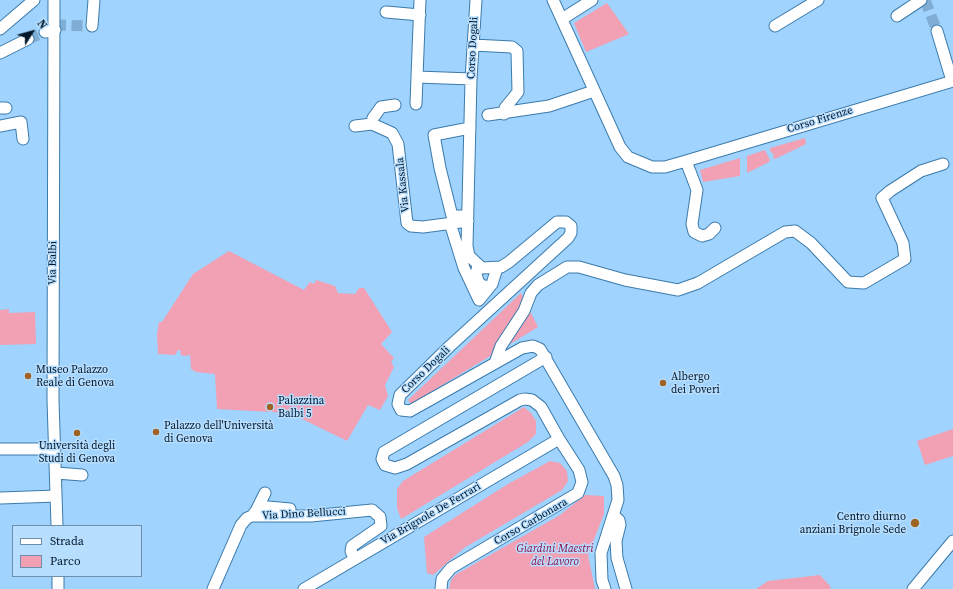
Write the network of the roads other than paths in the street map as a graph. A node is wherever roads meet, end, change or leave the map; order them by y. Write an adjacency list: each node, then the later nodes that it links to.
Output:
1 (34, 0): 16 (street)
2 (54, 0): 45 (street, Via Balbi)
3 (94, 0): 14 (street)
4 (420, 0): 11 (street)
5 (476, 0): 19 (street, Corso Dogali)
6 (553, 0): 13 (street, Corso Firenze)
7 (592, 0): 13 (street)
8 (818, 0): 15 (street)
9 (920, 0): 12 (street)
10 (386, 12): 11 (street)
11 (420, 15): 21 (street)
12 (897, 16)
13 (562, 19): 24 (street, Corso Firenze)
14 (92, 26)
15 (775, 26)
16 (0, 30)
17 (937, 31): 23 (street)
18 (28, 39): 20 (street)
19 (473, 45): 22 (street, Corso Dogali); 27 (street)
20 (0, 53)
21 (417, 77): 22 (street); 25 (street)
22 (471, 78): 32 (street, Corso Dogali)
23 (953, 81): 34 (street, Corso Firenze)
24 (594, 91): 27 (street); 34 (street, Corso Firenze)
25 (416, 104)
26 (394, 105): 29 (street)
27 (504, 114): 28 (street)
28 (488, 115)
29 (372, 124): 31 (street); 37 (street, Via Kassala)
30 (0, 126): 33 (street)
31 (355, 126)
32 (470, 128): 36 (street, Corso Dogali); 36 (street)
33 (24, 139)
34 (686, 161): 38 (street)
35 (943, 164): 43 (street)
36 (468, 219): 37 (street, Via Kassala); 39 (street, Corso Dogali)
37 (450, 223): 41 (street)
38 (714, 228)
39 (478, 265): 40 (street); 41 (street)
40 (497, 268): 41 (street); 43 (street, Corso Dogali)
41 (489, 288)
42 (546, 357): 43 (street, Corso Dogali); 44 (street); 54 (street)
43 (495, 363)
44 (559, 439): 57 (street, Via Brignole De Ferrari); 62 (street, Corso Carbonara)
45 (55, 449): 46 (street); 47 (street, Via Balbi)
46 (0, 450)
47 (56, 473): 48 (street); 50 (street, Via Balbi)
48 (82, 474)
49 (265, 492): 53 (street)
50 (56, 496): 51 (street); 55 (street, Via Balbi)
51 (1, 498)
52 (290, 509): 53 (street)
53 (254, 513): 57 (street, Via Dino Bellucci); 60 (street, Via Dino Bellucci)
54 (614, 516): 63 (street); 64 (street)
55 (57, 525)
56 (953, 541): 65 (street)
57 (354, 558): 61 (street, Via Brignole De Ferrari)
58 (58, 577): 59 (street)
59 (58, 589)
60 (213, 589)
61 (304, 589)
62 (440, 589)
63 (605, 589)
64 (626, 589)
65 (913, 589)

